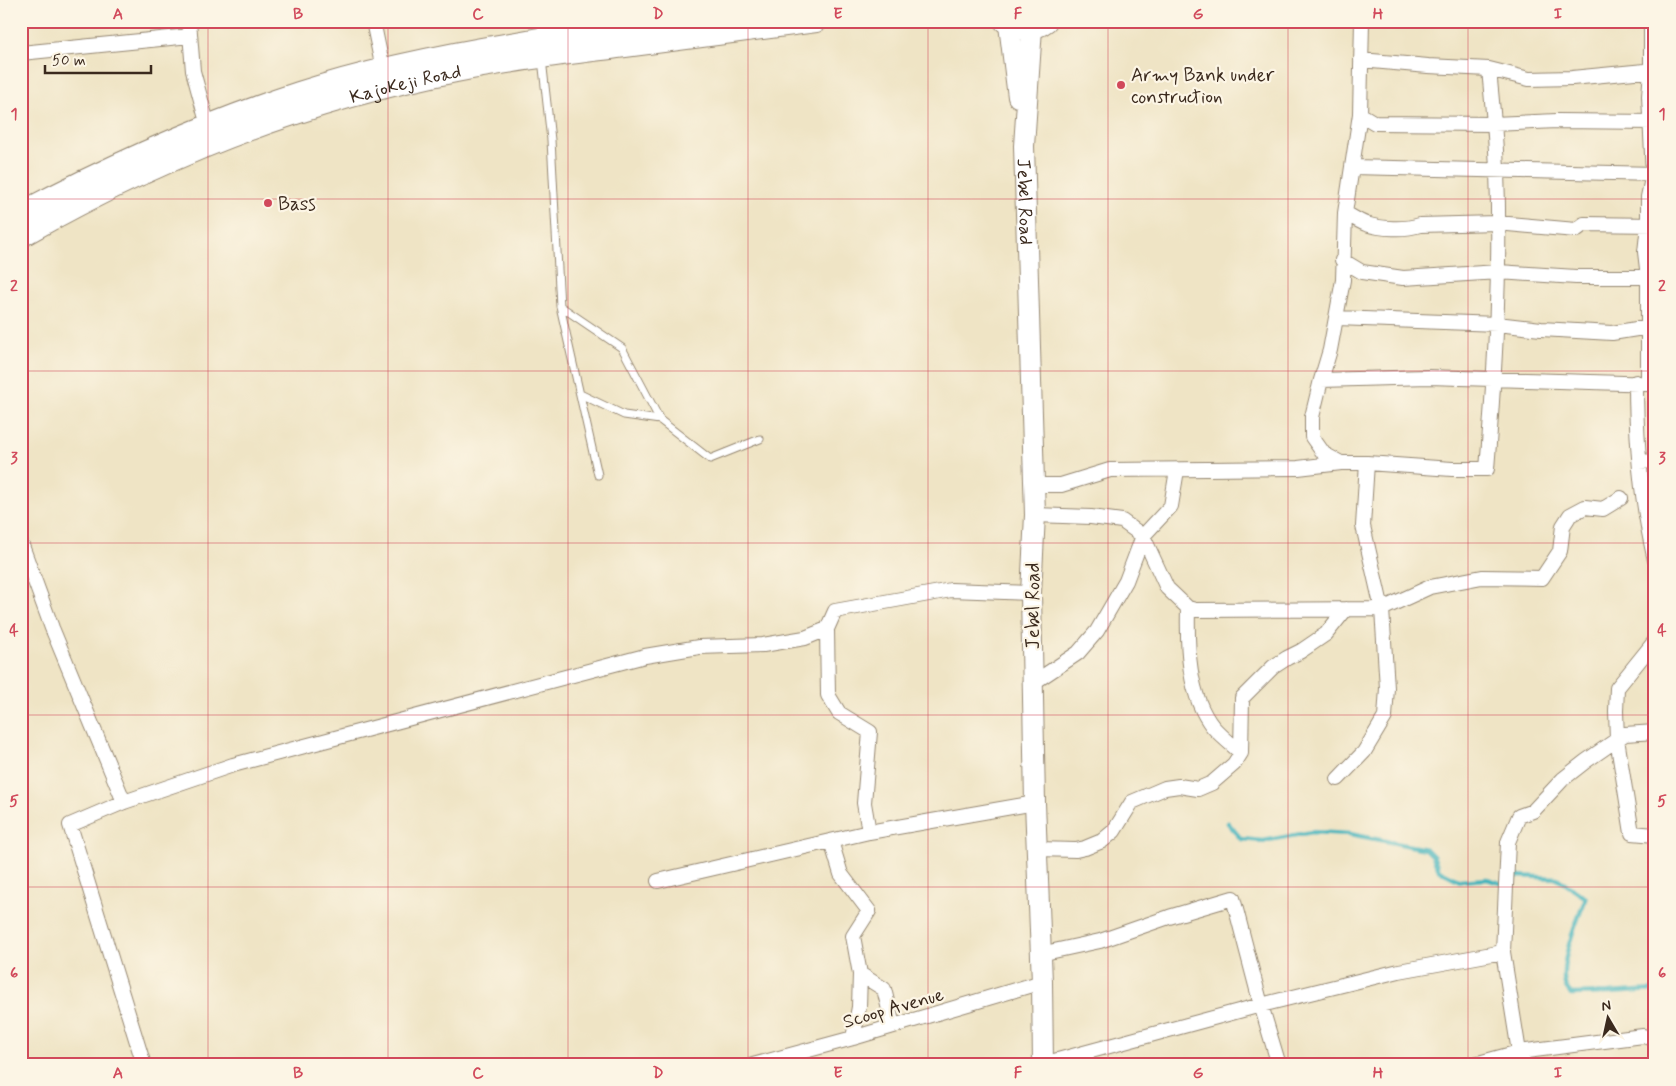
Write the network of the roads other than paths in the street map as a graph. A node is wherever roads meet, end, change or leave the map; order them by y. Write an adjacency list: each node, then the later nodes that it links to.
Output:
1 (189, 21): 10 (street)
2 (373, 21): 14 (street)
3 (658, 21): 8 (main road, KajoKeji Road)
4 (816, 21): 12 (main road, KajoKeji Road)
5 (1362, 21): 13 (street)
6 (1651, 21): 16 (street)
7 (1007, 23): 9 (main road); 21 (main road, Jebel Road)
8 (618, 24): 14 (main road, KajoKeji Road)
9 (1039, 25): 21 (main road, Jebel Road)
10 (190, 36): 11 (street); 20 (street)
11 (21, 52)
12 (542, 56): 29 (main road, KajoKeji Road); 33 (lane)
13 (1361, 60): 15 (street); 17 (street)
14 (383, 69): 20 (main road, KajoKeji Road)
15 (1489, 69): 16 (street); 19 (street)
16 (1653, 70): 18 (street)
17 (1360, 114): 19 (street); 22 (street)
18 (1652, 122): 19 (street); 24 (street)
19 (1494, 124): 23 (street)
20 (208, 126): 25 (main road, KajoKeji Road)
21 (1024, 146): 49 (main road, Jebel Road)
22 (1352, 167): 23 (street); 26 (street)
23 (1498, 171): 24 (street); 27 (street)
24 (1654, 174): 28 (street)
25 (21, 213)
26 (1344, 213): 27 (street); 30 (street)
27 (1497, 223): 28 (street); 31 (street)
28 (1652, 225): 32 (street)
29 (21, 236)
30 (1342, 260): 31 (street); 34 (street)
31 (1499, 272): 32 (street); 35 (street)
32 (1651, 277): 36 (street)
33 (560, 306): 40 (lane); 41 (lane)
34 (1336, 318): 35 (street); 38 (street)
35 (1497, 324): 36 (street); 37 (street)
36 (1652, 328): 39 (street)
37 (1494, 379): 38 (street); 39 (street); 46 (street)
38 (1321, 380): 45 (street)
39 (1647, 383): 44 (street)
40 (580, 394): 41 (lane); 48 (lane)
41 (660, 420): 42 (lane)
42 (760, 439)
43 (1655, 461): 44 (street)
44 (1640, 462): 54 (street)
45 (1342, 463): 46 (street); 47 (street)
46 (1367, 463): 58 (street)
47 (1177, 470): 49 (street); 52 (street)
48 (598, 475)
49 (1034, 485): 51 (main road, Jebel Road)
50 (1621, 498): 58 (street)
51 (1035, 514): 52 (street); 55 (main road, Jebel Road)
52 (1143, 536): 56 (street); 61 (street)
53 (21, 543): 66 (street)
54 (1655, 560)
55 (1031, 593): 59 (street); 61 (main road, Jebel Road)
56 (1188, 608): 57 (street); 64 (street)
57 (1346, 609): 58 (street); 64 (street)
58 (1382, 609): 65 (street)
59 (827, 629): 66 (street); 68 (street)
60 (1655, 641): 63 (street)
61 (1033, 683): 67 (main road, Jebel Road)
62 (1655, 732): 63 (street)
63 (1617, 739): 69 (street); 73 (street)
64 (1241, 753): 71 (street)
65 (1338, 779)
66 (124, 802): 83 (street)
67 (1035, 803): 68 (street); 71 (main road, Jebel Road)
68 (869, 832): 70 (street)
69 (1655, 835)
70 (831, 841): 72 (street); 75 (street)
71 (1036, 849): 74 (main road, Jebel Road)
72 (658, 881)
73 (1503, 952): 77 (street); 81 (street)
74 (1040, 954): 76 (main road, Jebel Road); 77 (street)
75 (860, 974): 78 (street); 79 (street)
76 (1042, 982): 78 (street, Scoop Avenue); 82 (main road, Jebel Road)
77 (1261, 1005): 82 (street); 85 (street)
78 (894, 1026): 79 (street, Scoop Avenue)
79 (853, 1038): 84 (street, Scoop Avenue)
80 (1655, 1038): 81 (street)
81 (1522, 1058): 86 (street)
82 (1043, 1064)
83 (144, 1065)
84 (753, 1065)
85 (1279, 1065)
86 (1471, 1065)

